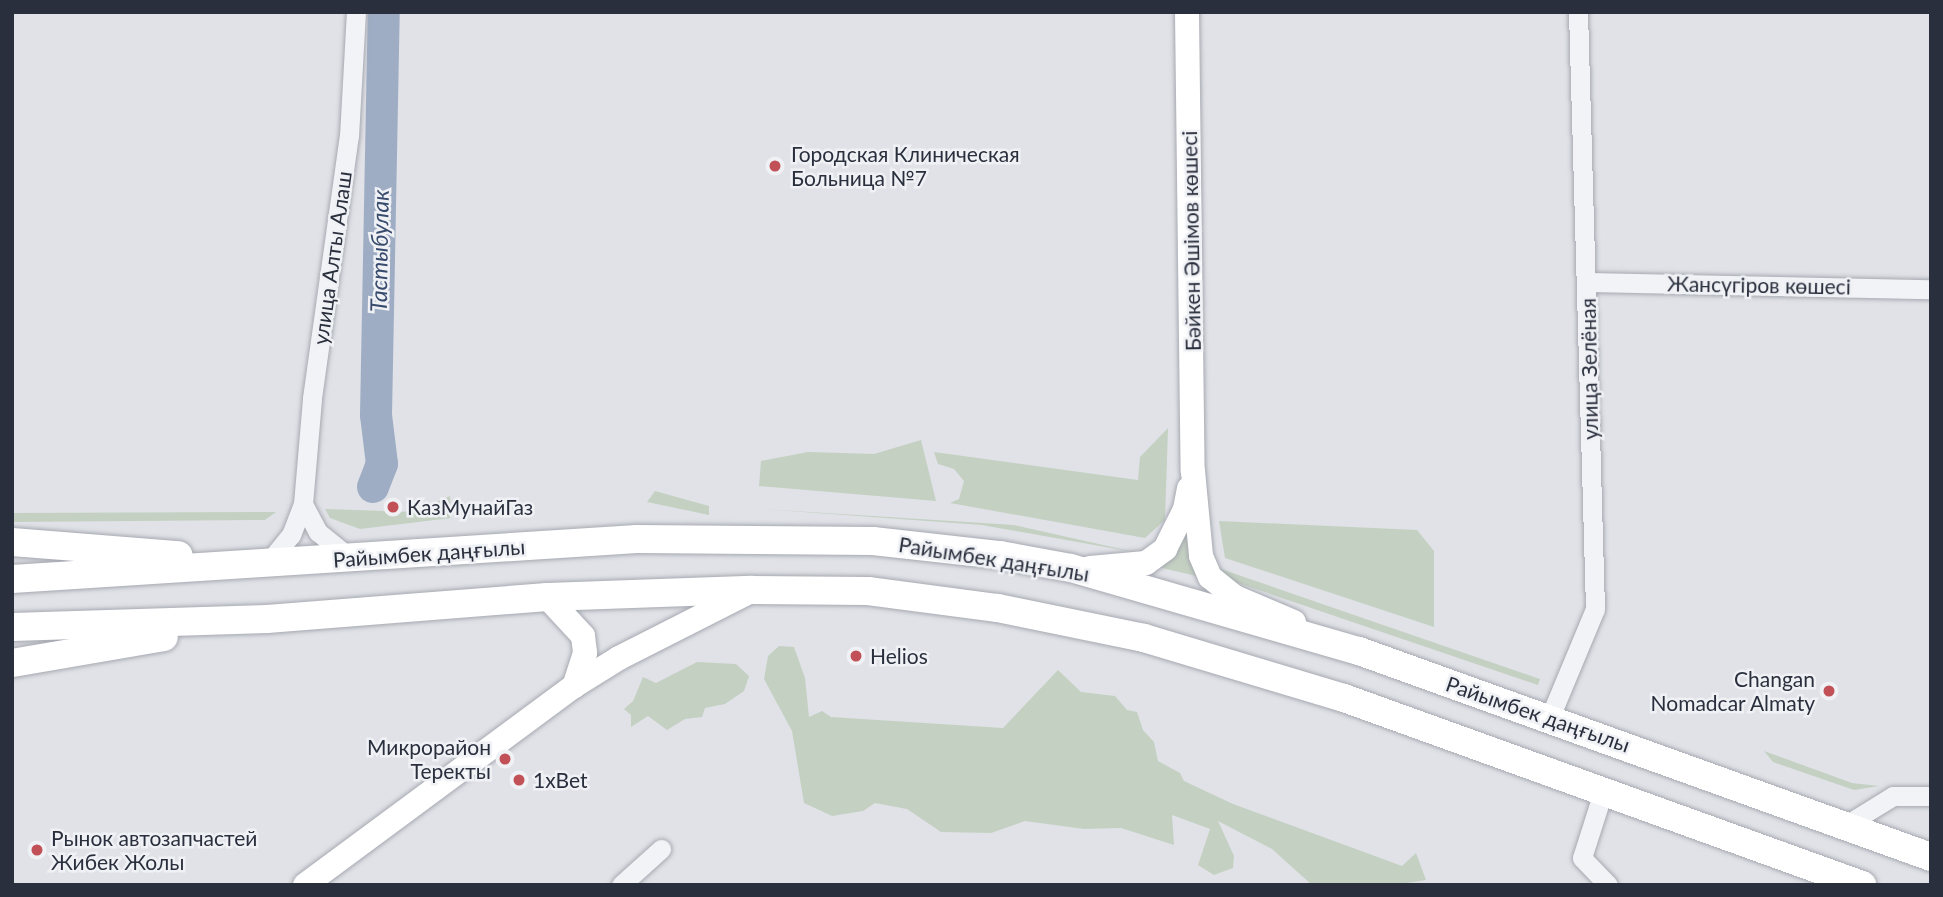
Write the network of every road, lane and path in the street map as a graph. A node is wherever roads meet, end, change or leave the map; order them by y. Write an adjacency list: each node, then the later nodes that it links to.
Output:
1 (356, 12): 7 (street, улица Алты Алаш)
2 (1187, 12): 6 (main road, Бәйкен Әшімов көшесі)
3 (1578, 12): 4 (street, улица Зелёная)
4 (1587, 282): 5 (street, Жансүгіров көшесі); 20 (street, улица Зелёная)
5 (1931, 289)
6 (1193, 471): 11 (main road); 17 (main road)
7 (303, 504): 9 (street); 10 (street, улица Алты Алаш)
8 (12, 542): 10 (highway)
9 (350, 558): 10 (highway, Райымбек даңғылы); 11 (highway, Райымбек даңғылы)
10 (268, 563): 12 (highway, Райымбек даңғылы)
11 (1071, 568): 17 (highway, Райымбек даңғылы)
12 (12, 579)
13 (752, 590): 14 (highway); 19 (main road); 21 (highway)
14 (547, 597): 15 (highway); 19 (main road)
15 (267, 619): 16 (highway); 18 (highway)
16 (12, 627)
17 (1359, 651): 20 (highway, Райымбек даңғылы)
18 (12, 663)
19 (574, 686): 29 (main road)
20 (1550, 717): 23 (highway, Райымбек даңғылы)
21 (1603, 792): 27 (highway); 31 (street)
22 (1931, 796): 24 (street)
23 (1795, 806): 24 (highway); 28 (highway, Райымбек даңғылы)
24 (1854, 820): 25 (highway)
25 (1931, 839)
26 (661, 849): 30 (street)
27 (1778, 855): 32 (highway); 33 (highway)
28 (1931, 857)
29 (305, 885)
30 (621, 885)
31 (1608, 885)
32 (1838, 885)
33 (1862, 885)

